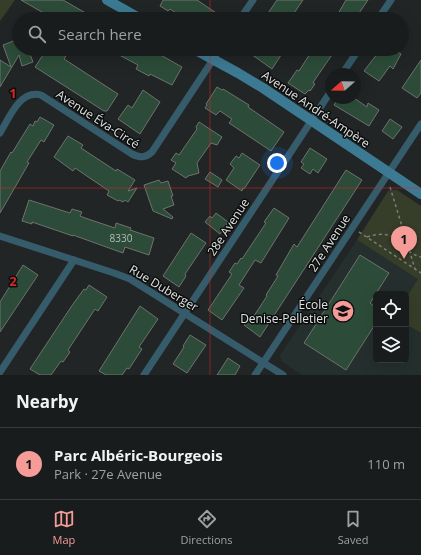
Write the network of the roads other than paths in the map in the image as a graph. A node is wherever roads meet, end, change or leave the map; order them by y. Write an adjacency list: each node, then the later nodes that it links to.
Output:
1 (107, 0): 4 (street)
2 (253, 0): 5 (street)
3 (391, 0): 6 (street)
4 (128, 12)
5 (245, 12)
6 (383, 12)
7 (206, 56): 10 (street, Avenue André-Ampère)
8 (216, 56): 10 (street, Avenue Éva-Circé)
9 (354, 56): 11 (street)
10 (213, 60): 13 (street, Avenue André-Ampère); 15 (street, Avenue Éva-Circé)
11 (346, 68)
12 (325, 100): 13 (street, 28e Avenue)
13 (311, 121): 16 (street, Avenue André-Ampère); 20 (street, 28e Avenue)
14 (421, 124): 16 (street, 27e Avenue)
15 (0, 132)
16 (389, 172): 17 (street, Avenue André-Ampère); 21 (street, 27e Avenue)
17 (421, 194)
18 (0, 236): 19 (street, Rue Duberger)
19 (74, 260): 20 (street, Rue Duberger); 22 (street)
20 (185, 313): 21 (street, Rue Duberger); 23 (street, 28e Avenue)
21 (263, 362): 24 (street, 27e Avenue); 25 (street, Rue Duberger)
22 (0, 372)
23 (144, 375)
24 (255, 375)
25 (283, 375)

